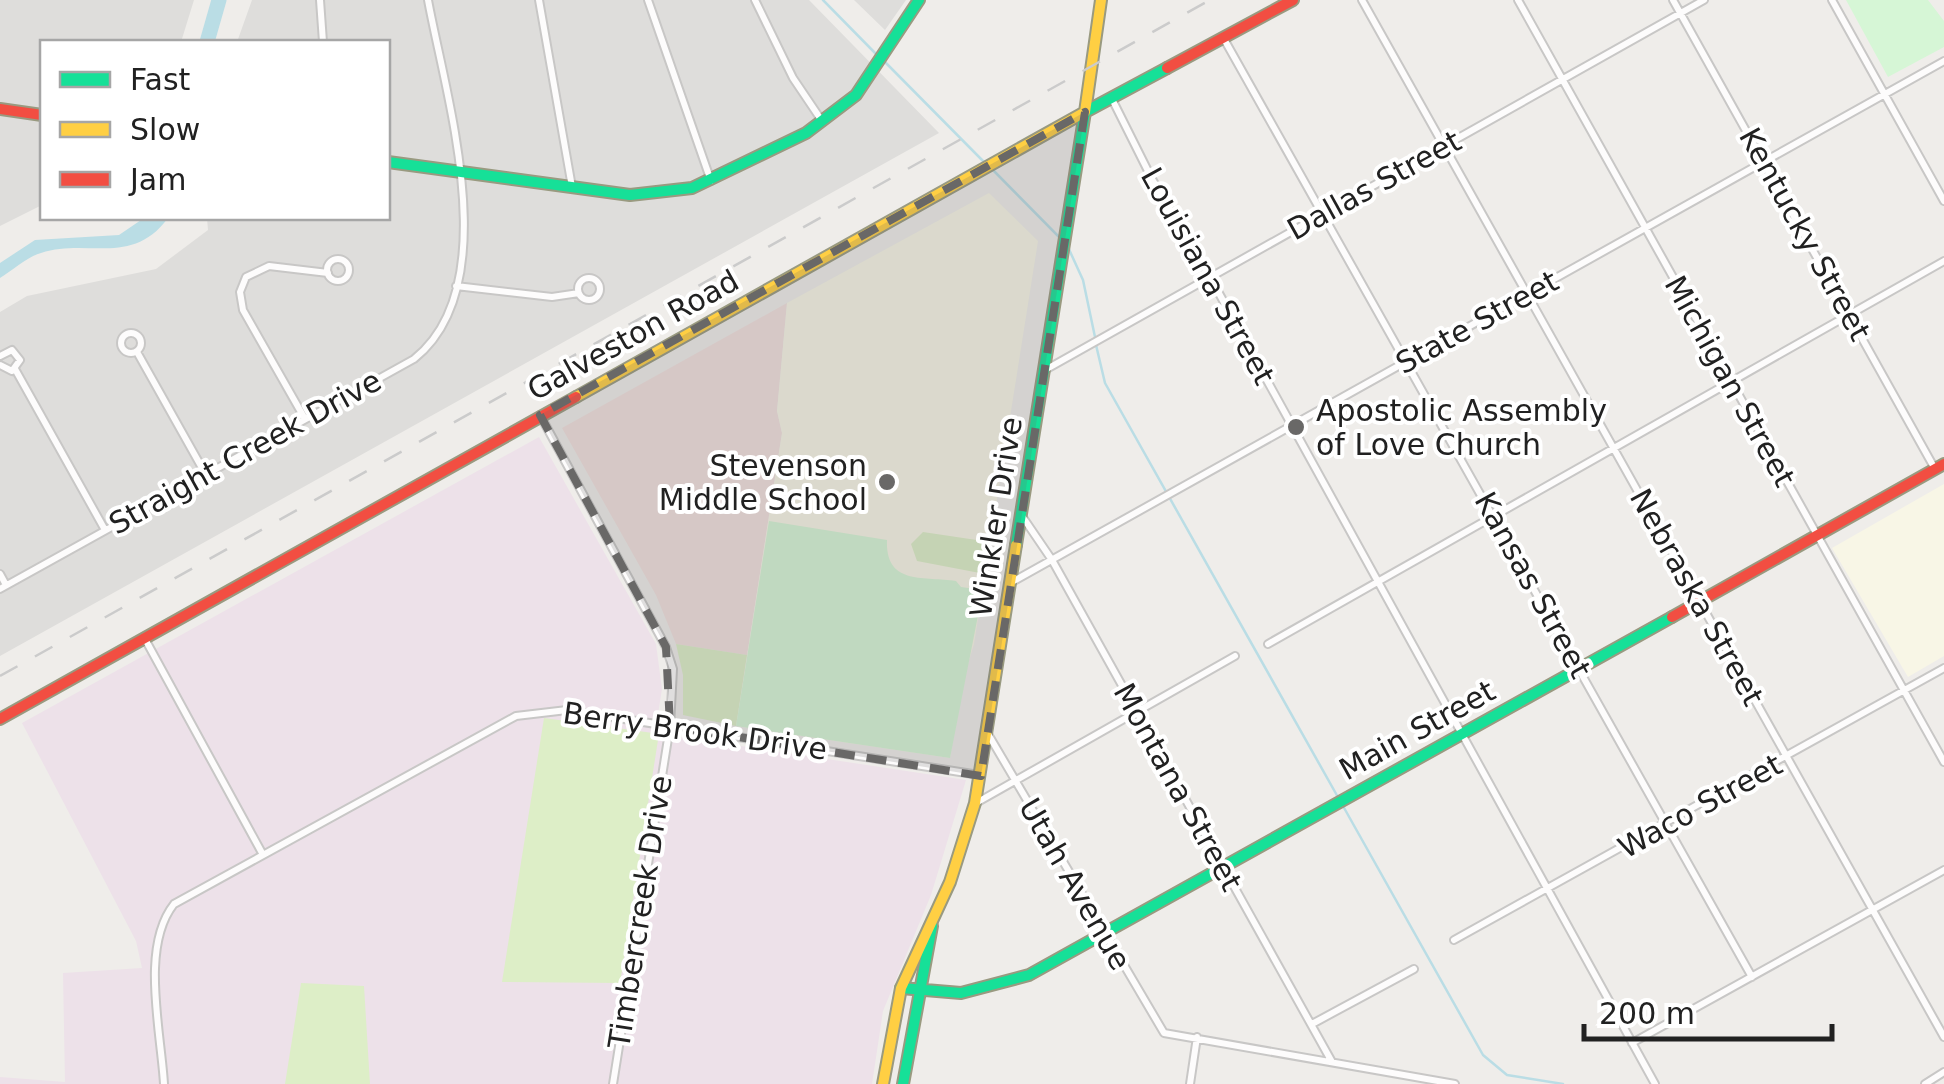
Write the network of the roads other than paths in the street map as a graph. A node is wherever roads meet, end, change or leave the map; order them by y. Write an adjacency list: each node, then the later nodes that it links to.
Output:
1 (320, 0): 16 (street)
2 (428, 0): 28 (street, Straight Creek Drive)
3 (539, 0): 30 (street)
4 (648, 0): 29 (street)
5 (755, 0): 24 (street)
6 (919, 0): 24 (main road)
7 (1293, 0): 15 (main road, Galveston Road)
8 (1362, 0): 25 (street, Nebraska Street)
9 (1518, 0): 18 (street, Michigan Street)
10 (1673, 0): 14 (street, Kentucky Street)
11 (1704, 0): 14 (street, Dallas Street)
12 (1832, 0): 19 (street)
13 (1103, 1): 22 (main road, Winkler Drive)
14 (1680, 13): 18 (street, Dallas Street); 26 (street, Kentucky Street)
15 (1223, 38): 20 (main road, Galveston Road); 32 (street, Kansas Street)
16 (323, 40)
17 (1944, 61): 19 (street, State Street)
18 (1562, 80): 25 (street, Dallas Street); 33 (street, Michigan Street)
19 (1884, 94): 26 (street, State Street); 31 (street)
20 (1111, 98): 22 (main road, Galveston Road); 36 (street, Louisiana Street)
21 (0, 109): 23 (main road)
22 (1085, 112): 46 (main road, Winkler Drive); 48 (main road, Galveston Road)
23 (40, 115)
24 (823, 122): 29 (main road)
25 (1444, 146): 32 (street, Dallas Street); 39 (street, Nebraska Street)
26 (1764, 161): 33 (street, State Street); 40 (street, Kentucky Street)
27 (390, 162): 28 (main road)
28 (460, 173): 30 (main road); 37 (street, Straight Creek Drive)
29 (711, 182): 30 (main road)
30 (572, 188)
31 (1944, 201)
32 (1323, 214): 36 (street, Dallas Street); 43 (street, Kansas Street)
33 (1644, 228): 39 (street, State Street); 47 (street, Michigan Street)
34 (1944, 262): 40 (street)
35 (328, 273): 49 (street)
36 (1210, 277): 46 (street, Dallas Street); 50 (street, Louisiana Street)
37 (456, 286): 38 (street); 49 (street, Straight Creek Drive)
38 (579, 293)
39 (1527, 294): 43 (street, State Street); 51 (street, Nebraska Street)
40 (1850, 314): 47 (street); 52 (street, Kentucky Street)
41 (137, 352): 53 (street)
42 (0, 356): 45 (street)
43 (1406, 361): 50 (street, State Street); 55 (street, Kansas Street)
44 (0, 365): 45 (street)
45 (15, 369): 56 (street)
46 (1044, 370): 54 (main road, Winkler Drive)
47 (1730, 382): 51 (street); 57 (street, Michigan Street)
48 (540, 415): 64 (main road, Galveston Road); 72 (street, Timbercreek Drive)
49 (305, 418): 53 (street, Straight Creek Drive)
50 (1292, 425): 58 (street, State Street); 60 (street, Louisiana Street)
51 (1612, 447): 55 (street); 63 (street, Nebraska Street)
52 (1940, 466): 57 (main road, Main Street)
53 (206, 475): 56 (street, Straight Creek Drive)
54 (1021, 514): 58 (street, Montana Street); 61 (main road, Winkler Drive)
55 (1493, 514): 60 (street); 67 (street, Kansas Street)
56 (106, 530): 62 (street, Straight Creek Drive)
57 (1817, 535): 63 (main road, Main Street); 69 (street, Michigan Street)
58 (1052, 560): 61 (street, State Street); 70 (street, Montana Street)
59 (0, 574): 62 (street)
60 (1376, 579): 65 (street); 73 (street, Louisiana Street)
61 (1011, 582): 74 (main road, Winkler Drive)
62 (3, 587)
63 (1698, 600): 67 (main road, Main Street); 75 (street, Nebraska Street)
64 (145, 639): 71 (main road, Galveston Road); 81 (street)
65 (1268, 644)
66 (1235, 656): 70 (street)
67 (1579, 667): 73 (main road, Main Street); 80 (street, Kansas Street)
68 (1944, 668): 69 (street, Waco Street)
69 (1904, 690): 75 (street, Waco Street); 76 (street, Michigan Street)
70 (1137, 714): 78 (street); 82 (street, Montana Street)
71 (0, 719)
72 (670, 726): 77 (street, Berry Brook Drive); 81 (street, Berry Brook Drive); 100 (street, Timbercreek Drive)
73 (1461, 733): 82 (main road, Main Street); 84 (street, Louisiana Street)
74 (988, 734): 77 (main road, Winkler Drive); 78 (street, Utah Avenue)
75 (1786, 757): 80 (street, Waco Street); 85 (street, Nebraska Street)
76 (1944, 762)
77 (980, 776): 79 (main road, Winkler Drive)
78 (1016, 780): 79 (street); 87 (street, Utah Avenue)
79 (975, 803): 86 (main road, Winkler Drive)
80 (1668, 824): 84 (street, Waco Street); 90 (street, Kansas Street)
81 (262, 854): 99 (street, Berry Brook Drive)
82 (1222, 867): 87 (main road, Main Street); 93 (street, Montana Street)
83 (1944, 870): 85 (street)
84 (1548, 891): 88 (street, Waco Street); 96 (street, Louisiana Street)
85 (1872, 910): 90 (street); 94 (street, Nebraska Street)
86 (932, 923): 91 (main road, Winkler Drive); 92 (main road, Winkler Drive)
87 (1103, 936): 92 (main road, Main Street); 95 (street, Utah Avenue)
88 (1454, 940)
89 (1414, 969): 93 (street)
90 (1752, 977): 96 (street)
91 (901, 988): 92 (main road, Main Street); 101 (main road, Winkler Drive)
92 (918, 991): 102 (main road, Winkler Drive)
93 (1312, 1024): 97 (street, Montana Street)
94 (1944, 1037)
95 (1198, 1038): 97 (street); 103 (street)
96 (1632, 1043): 105 (street, Louisiana Street)
97 (1332, 1063): 104 (street)
98 (1944, 1072): 106 (street)
99 (164, 1084)
100 (612, 1084)
101 (883, 1084)
102 (903, 1084)
103 (1190, 1084)
104 (1454, 1084)
105 (1654, 1084)
106 (1925, 1084)

